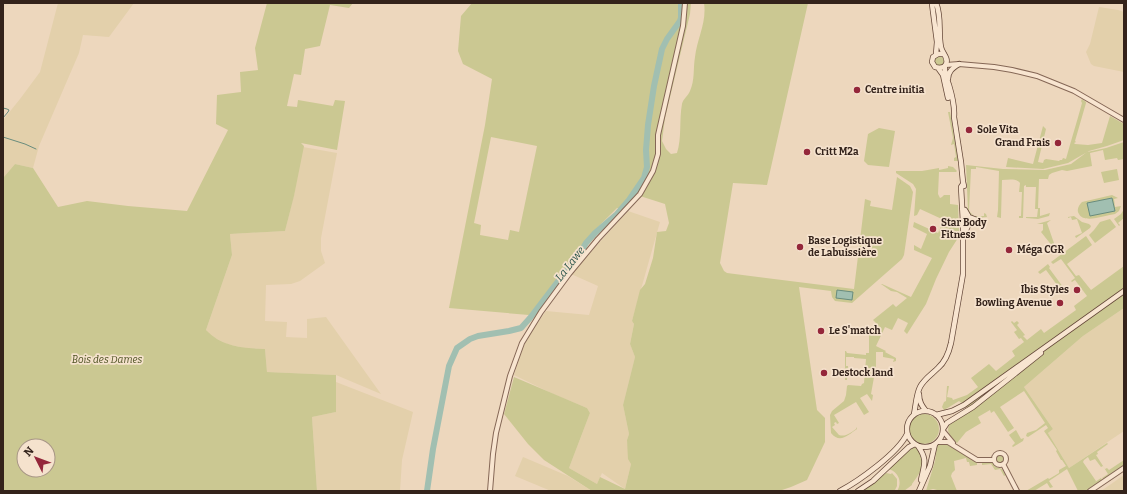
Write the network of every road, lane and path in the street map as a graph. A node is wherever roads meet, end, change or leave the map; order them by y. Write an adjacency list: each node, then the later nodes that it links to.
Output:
1 (685, 3): 30 (street)
2 (933, 3): 3 (main road); 4 (main road)
3 (936, 54): 4 (main road); 7 (main road)
4 (945, 56): 5 (street); 6 (main road)
5 (959, 64): 6 (street); 8 (main road); 10 (street)
6 (945, 65): 7 (main road); 8 (main road)
7 (938, 68): 9 (main road)
8 (949, 87): 9 (main road)
9 (954, 117): 11 (main road)
10 (1124, 120)
11 (963, 184): 12 (main road); 14 (main road)
12 (964, 210): 13 (main road); 14 (main road)
13 (977, 220)
14 (965, 224): 17 (main road)
15 (1124, 291): 16 (main road)
16 (1056, 340): 20 (main road); 21 (main road)
17 (919, 391): 18 (main road); 19 (main road)
18 (926, 411): 19 (main road); 20 (main road)
19 (914, 414): 22 (main road)
20 (936, 415): 21 (main road)
21 (943, 430): 23 (main road); 25 (street)
22 (907, 434): 24 (main road); 31 (main road)
23 (936, 443): 24 (main road); 25 (street); 29 (main road)
24 (916, 445): 29 (main road); 32 (main road)
25 (956, 446): 26 (street)
26 (994, 460): 27 (street); 27 (street)
27 (1003, 464): 34 (street)
28 (1124, 468): 35 (street)
29 (921, 485): 33 (main road)
30 (490, 491)
31 (840, 491)
32 (858, 491)
33 (918, 491)
34 (1017, 491)
35 (1090, 491)

